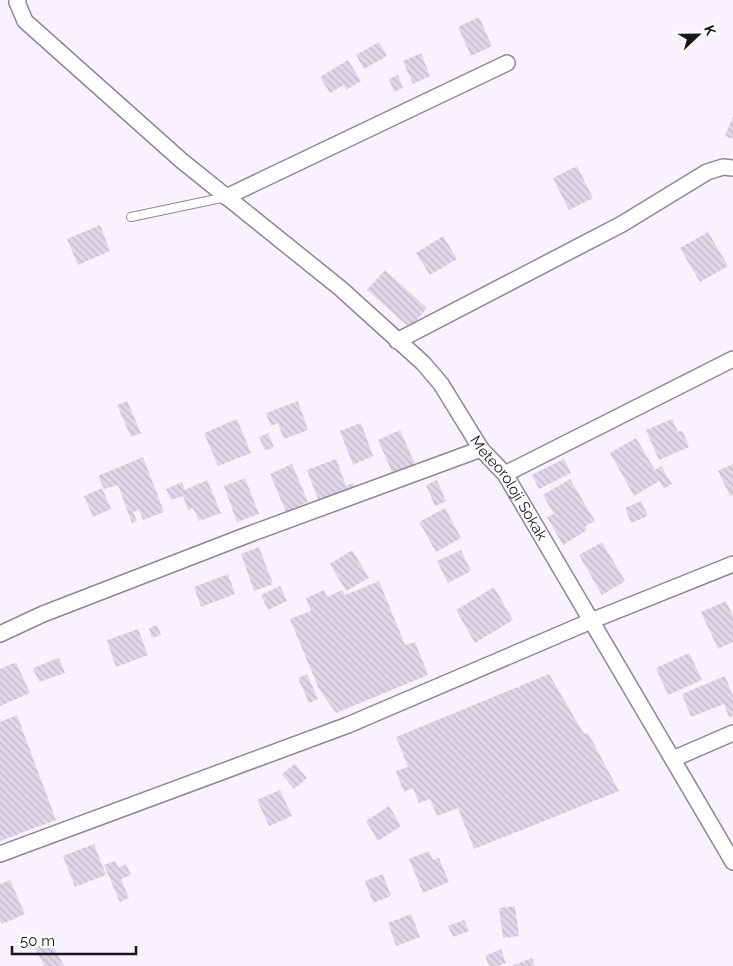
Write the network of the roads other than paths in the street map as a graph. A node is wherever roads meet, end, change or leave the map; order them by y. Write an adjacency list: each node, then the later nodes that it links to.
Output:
1 (18, 0): 4 (street, Meteoroloji Sokak)
2 (507, 63): 4 (street)
3 (733, 168): 6 (street)
4 (226, 197): 5 (lane); 6 (street, Meteoroloji Sokak)
5 (131, 218)
6 (397, 341): 8 (street, Meteoroloji Sokak)
7 (733, 359): 9 (street)
8 (481, 448): 9 (street, Meteoroloji Sokak); 12 (street)
9 (505, 474): 11 (street, Meteoroloji Sokak)
10 (733, 564): 11 (street)
11 (591, 622): 14 (street, Meteoroloji Sokak); 15 (street)
12 (0, 634)
13 (733, 733): 14 (street)
14 (673, 759): 16 (street, Meteoroloji Sokak)
15 (0, 854)
16 (733, 862)

